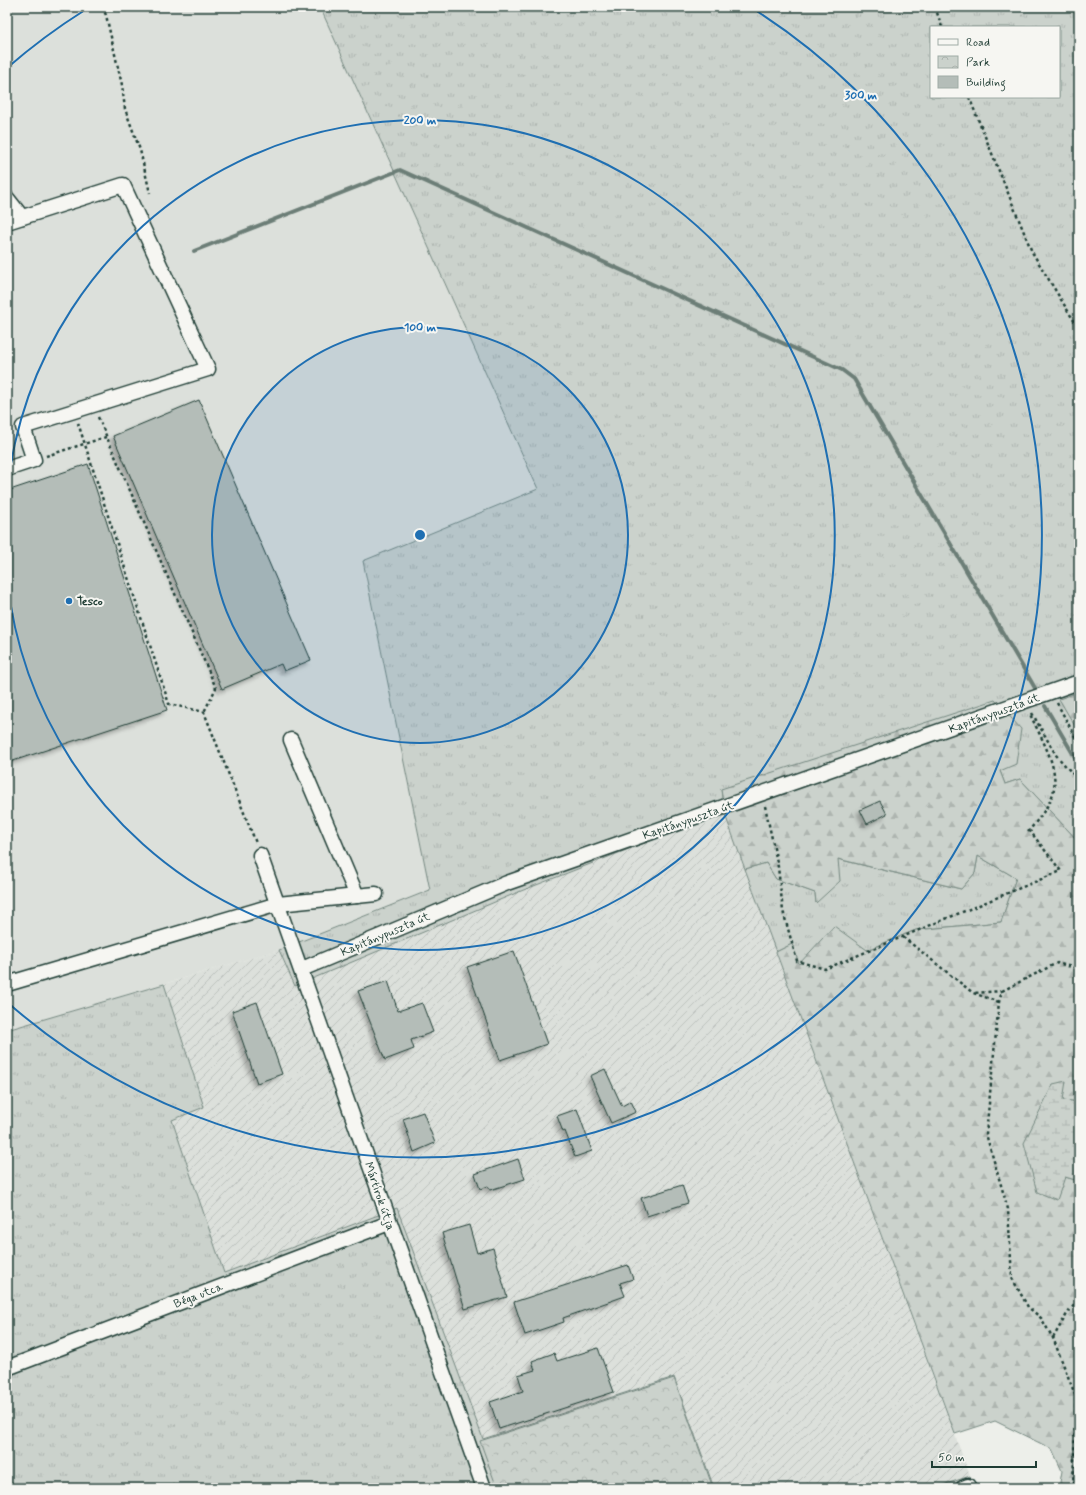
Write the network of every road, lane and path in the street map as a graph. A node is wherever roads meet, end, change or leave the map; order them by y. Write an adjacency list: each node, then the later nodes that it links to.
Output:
1 (102, 7): 5 (path)
2 (935, 7): 3 (path)
3 (942, 26)
4 (969, 98): 9 (path)
5 (150, 193)
6 (7, 198): 7 (street)
7 (22, 217): 8 (street); 10 (street)
8 (7, 222)
9 (1079, 329)
10 (93, 405): 11 (street); 12 (path)
11 (74, 411): 13 (path); 14 (street)
12 (106, 437): 13 (path); 19 (path)
13 (85, 443): 14 (path); 19 (path)
14 (34, 460): 15 (street)
15 (7, 469)
16 (1079, 682): 17 (street, Kapitánypuszta út)
17 (1052, 692): 18 (street, Kapitánypuszta út); 21 (path)
18 (1025, 702): 22 (path); 23 (street, Kapitánypuszta út); 28 (path)
19 (204, 712): 24 (path)
20 (291, 740): 26 (street)
21 (1079, 744)
22 (1079, 781)
23 (763, 794): 28 (path); 29 (street, Kapitánypuszta út)
24 (260, 855): 27 (street, Mártírok útja)
25 (376, 894): 26 (street)
26 (357, 896): 27 (street)
27 (278, 904): 29 (street, Mártírok útja); 31 (street)
28 (903, 937): 33 (path)
29 (302, 969): 35 (street, Mártírok útja)
30 (1079, 969): 32 (path)
31 (7, 984)
32 (1002, 992): 33 (path); 34 (path)
33 (973, 993): 34 (path)
34 (999, 1002): 37 (path)
35 (390, 1223): 38 (street, Béga utca); 40 (street, Mártírok útja)
36 (1079, 1299): 37 (path)
37 (1053, 1338): 41 (path)
38 (7, 1368)
39 (1079, 1486): 41 (path)
40 (484, 1488)
41 (1074, 1488)

